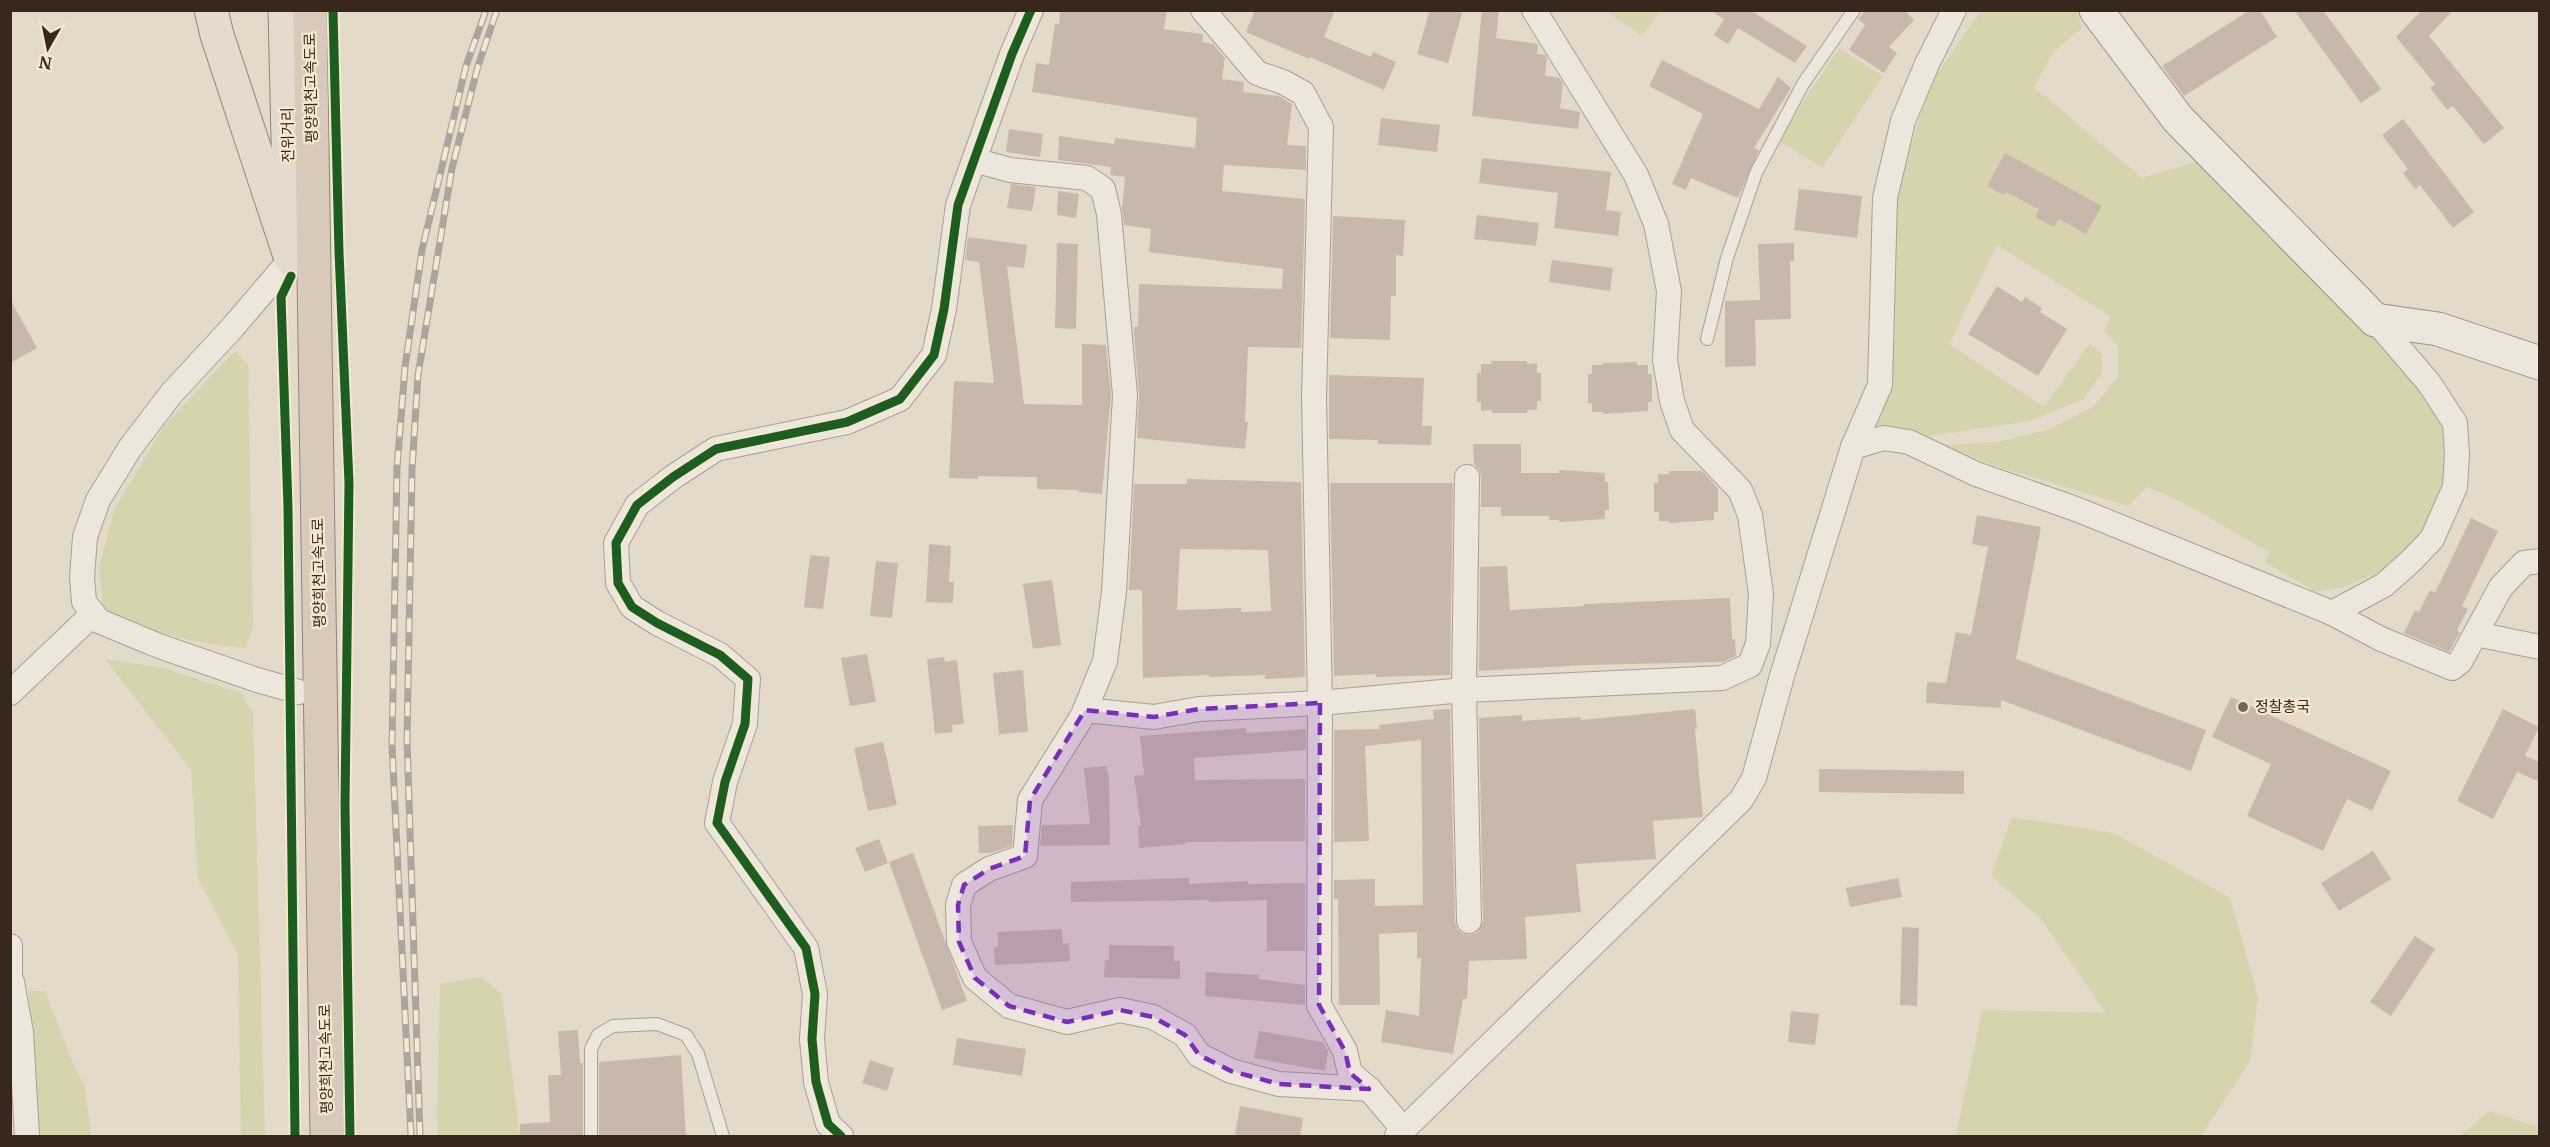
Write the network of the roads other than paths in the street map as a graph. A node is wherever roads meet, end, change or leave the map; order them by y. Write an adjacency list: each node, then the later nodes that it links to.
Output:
1 (211, 10): 11 (main road)
2 (285, 10): 11 (main road, 전위거리)
3 (310, 10): 34 (highway, 평양희천고속도로)
4 (1031, 10): 10 (street)
5 (1203, 10): 25 (street)
6 (1534, 10): 22 (street)
7 (1854, 10): 13 (lane)
8 (1954, 10): 15 (street)
9 (2096, 10): 12 (street)
10 (974, 160): 26 (street); 37 (street)
11 (291, 259): 19 (street); 23 (highway, 평양희천고속도로)
12 (2375, 320): 14 (street); 18 (street)
13 (1707, 339)
14 (2540, 363)
15 (1854, 447): 18 (street); 31 (street)
16 (1467, 477): 22 (street)
17 (2540, 561): 20 (street)
18 (2332, 613): 20 (street)
19 (93, 614): 23 (street); 24 (street)
20 (2476, 634): 21 (street)
21 (2540, 647)
22 (1464, 690): 25 (street); 27 (street)
23 (299, 692): 33 (highway, 평양희천고속도로)
24 (10, 693)
25 (1320, 703): 26 (street); 30 (street)
26 (1085, 710): 30 (street)
27 (1469, 921)
28 (10, 946): 29 (street)
29 (11, 985): 32 (street)
30 (1369, 1089): 31 (street)
31 (1401, 1133)
32 (27, 1137)
33 (308, 1137)
34 (327, 1137)
35 (591, 1137): 36 (lane)
36 (723, 1137)
37 (841, 1137)

